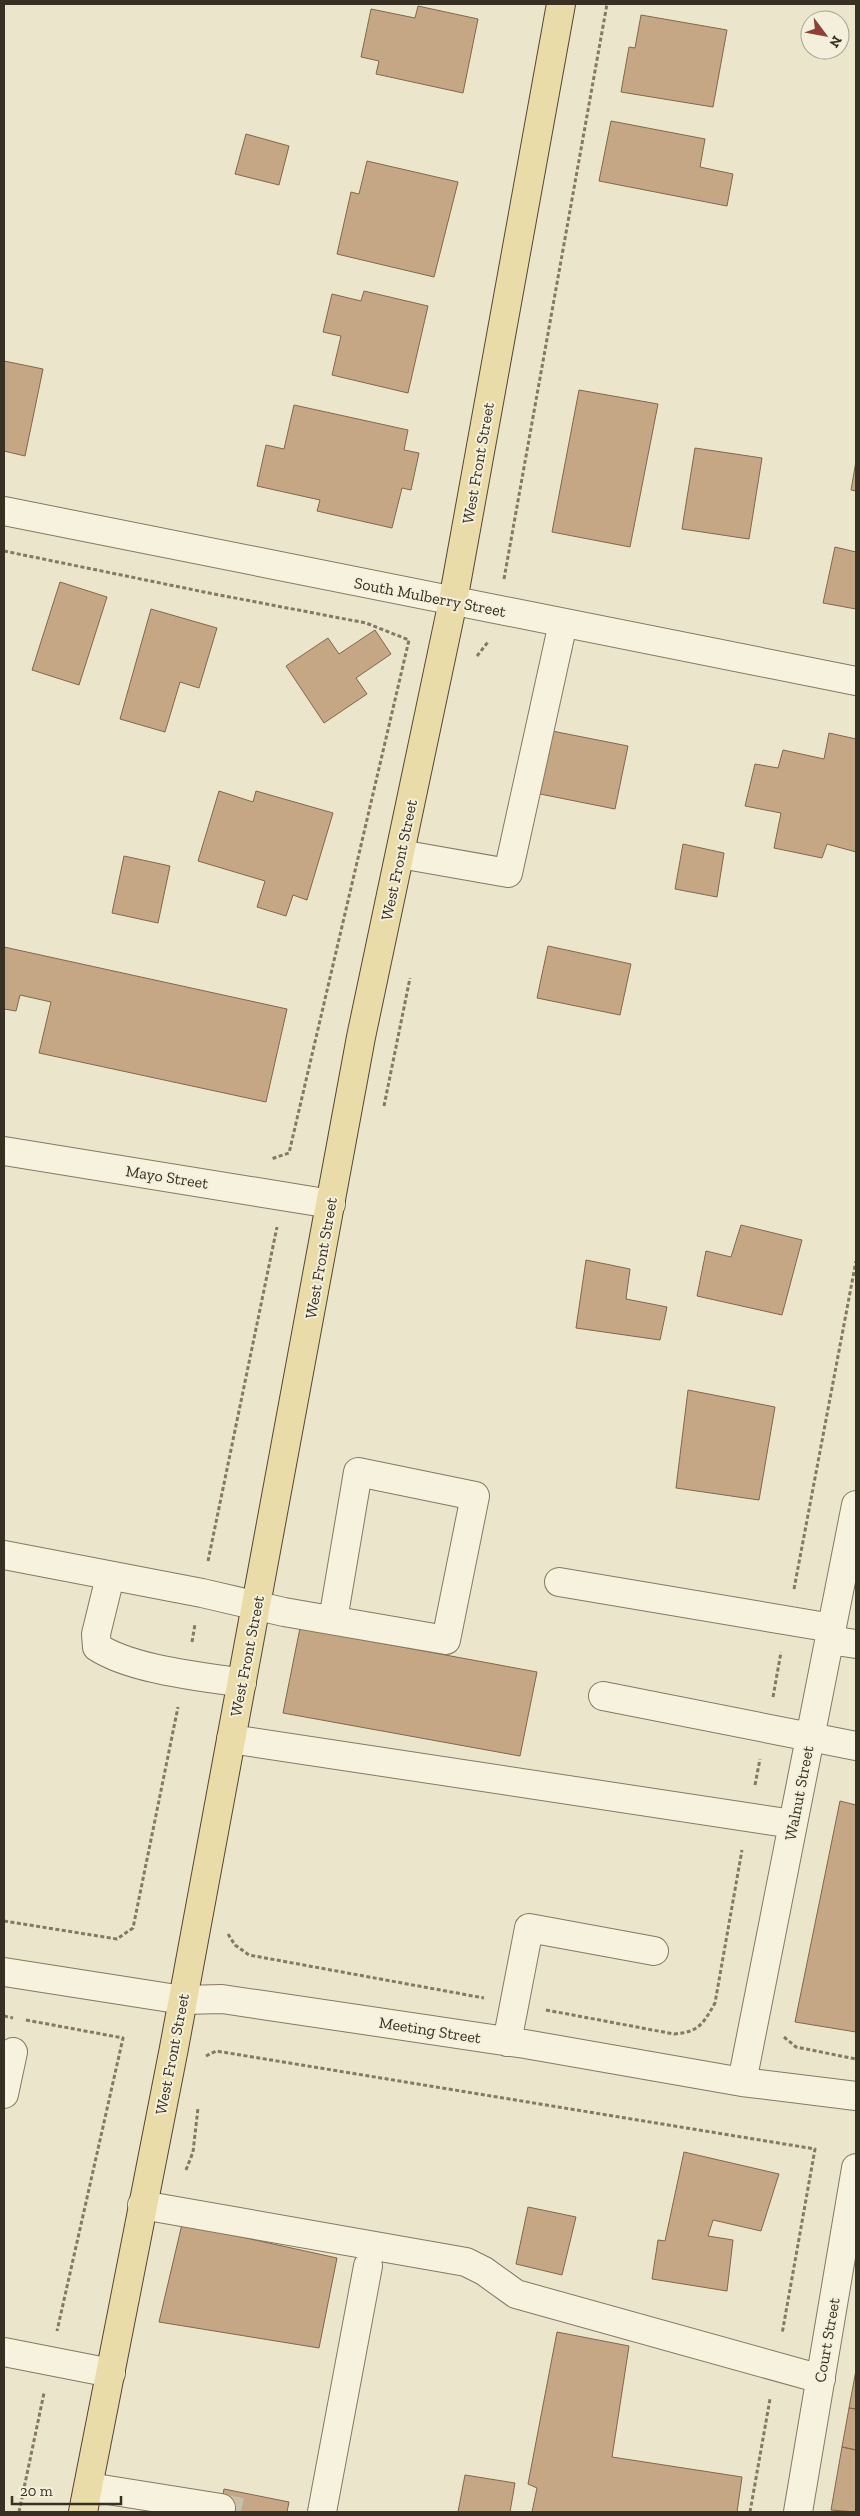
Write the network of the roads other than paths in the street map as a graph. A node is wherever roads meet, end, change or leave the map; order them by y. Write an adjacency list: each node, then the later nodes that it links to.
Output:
1 (561, 4): 3 (main road, West Front Street)
2 (4, 511): 3 (street, South Mulberry Street)
3 (453, 601): 4 (street, South Mulberry Street); 6 (main road, West Front Street)
4 (563, 623): 5 (street, South Mulberry Street); 6 (street)
5 (856, 681)
6 (400, 854): 8 (main road, West Front Street)
7 (4, 1151): 8 (street, Mayo Street)
8 (331, 1204): 14 (main road, West Front Street)
9 (856, 1505): 10 (street, Walnut Street)
10 (852, 1543): 16 (street, Walnut Street)
11 (4, 1555): 12 (street)
12 (110, 1577): 14 (street); 18 (street)
13 (559, 1582): 16 (street)
14 (256, 1606): 15 (street); 18 (main road, West Front Street)
15 (333, 1620): 15 (street)
16 (830, 1634): 17 (street); 20 (street, Walnut Street)
17 (856, 1644)
18 (242, 1683): 21 (main road, West Front Street)
19 (603, 1696): 20 (street)
20 (810, 1737): 22 (street); 23 (street, Walnut Street)
21 (231, 1739): 23 (street); 26 (main road, West Front Street)
22 (856, 1746)
23 (793, 1824): 29 (street, Walnut Street)
24 (654, 1951): 27 (street)
25 (4, 1972): 26 (street, Meeting Street)
26 (183, 2000): 27 (street, Meeting Street); 33 (main road, West Front Street)
27 (507, 2042): 29 (street, Meeting Street)
28 (13, 2052): 30 (street)
29 (742, 2082): 31 (street, Meeting Street)
30 (4, 2094)
31 (856, 2096)
32 (856, 2168): 37 (street, Court Street)
33 (142, 2205): 36 (main road, West Front Street); 37 (street)
34 (368, 2266): 40 (street)
35 (4, 2352): 36 (street)
36 (111, 2373): 38 (main road, West Front Street)
37 (821, 2379): 41 (street, Court Street)
38 (86, 2500): 39 (street)
39 (221, 2508)
40 (322, 2512)
41 (798, 2512)

